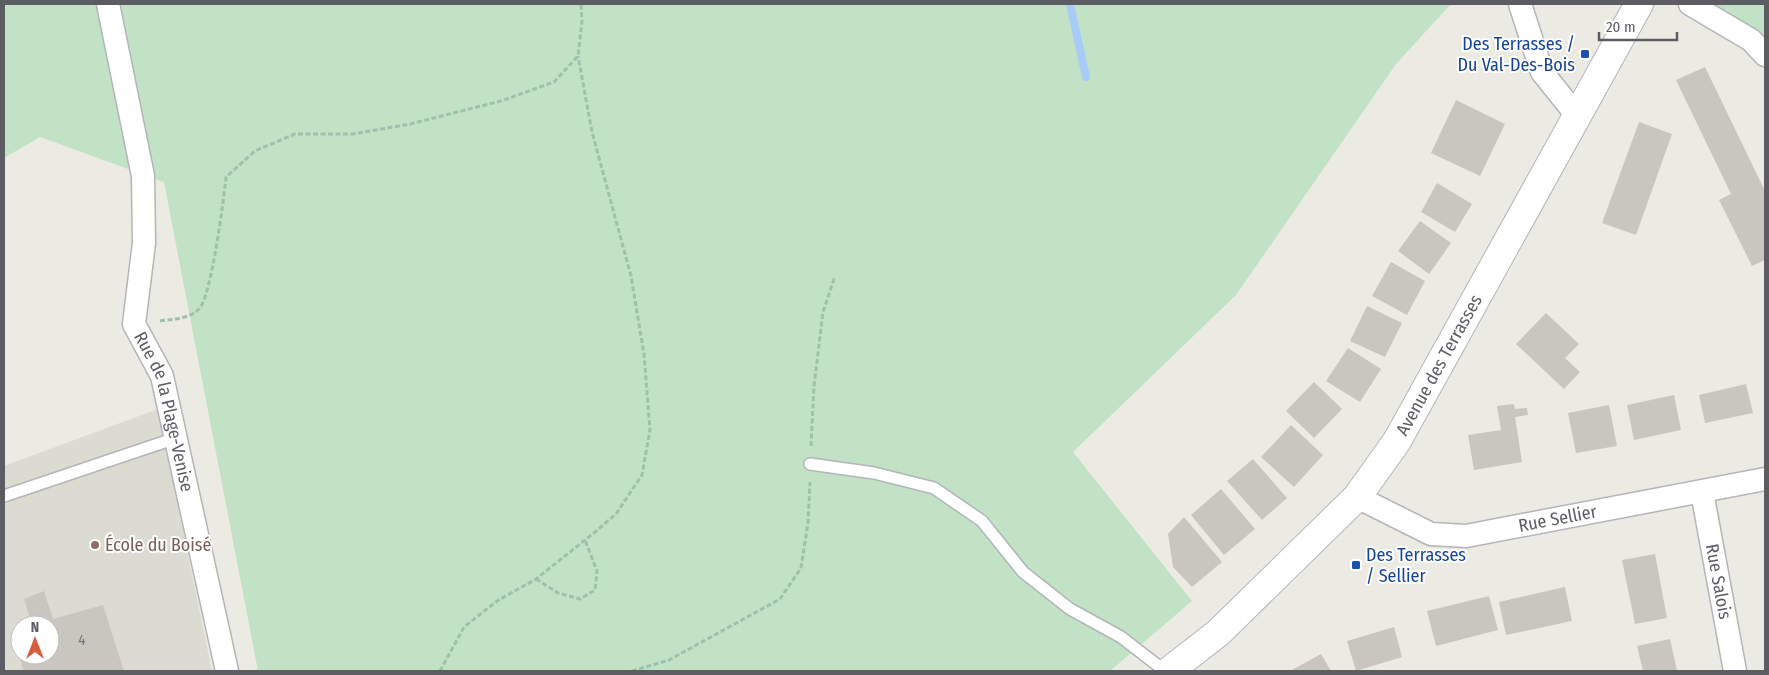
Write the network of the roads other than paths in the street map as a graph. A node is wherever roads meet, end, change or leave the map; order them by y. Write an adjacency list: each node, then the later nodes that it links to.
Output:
1 (108, 4): 7 (street, Rue de la Plage-Venise)
2 (1520, 4): 6 (street)
3 (1639, 4): 6 (street, Avenue des Terrasses)
4 (1690, 4): 5 (street)
5 (1765, 55)
6 (1578, 117): 12 (street, Avenue des Terrasses)
7 (176, 438): 11 (lane); 13 (street, Rue de la Plage-Venise)
8 (810, 464): 14 (lane)
9 (1765, 478): 10 (street, Rue Sellier)
10 (1702, 492): 12 (street, Rue Sellier); 16 (street, Rue Salois)
11 (4, 496)
12 (1357, 497): 15 (street, Avenue des Terrasses)
13 (227, 671)
14 (1165, 671)
15 (1169, 671)
16 (1735, 671)

